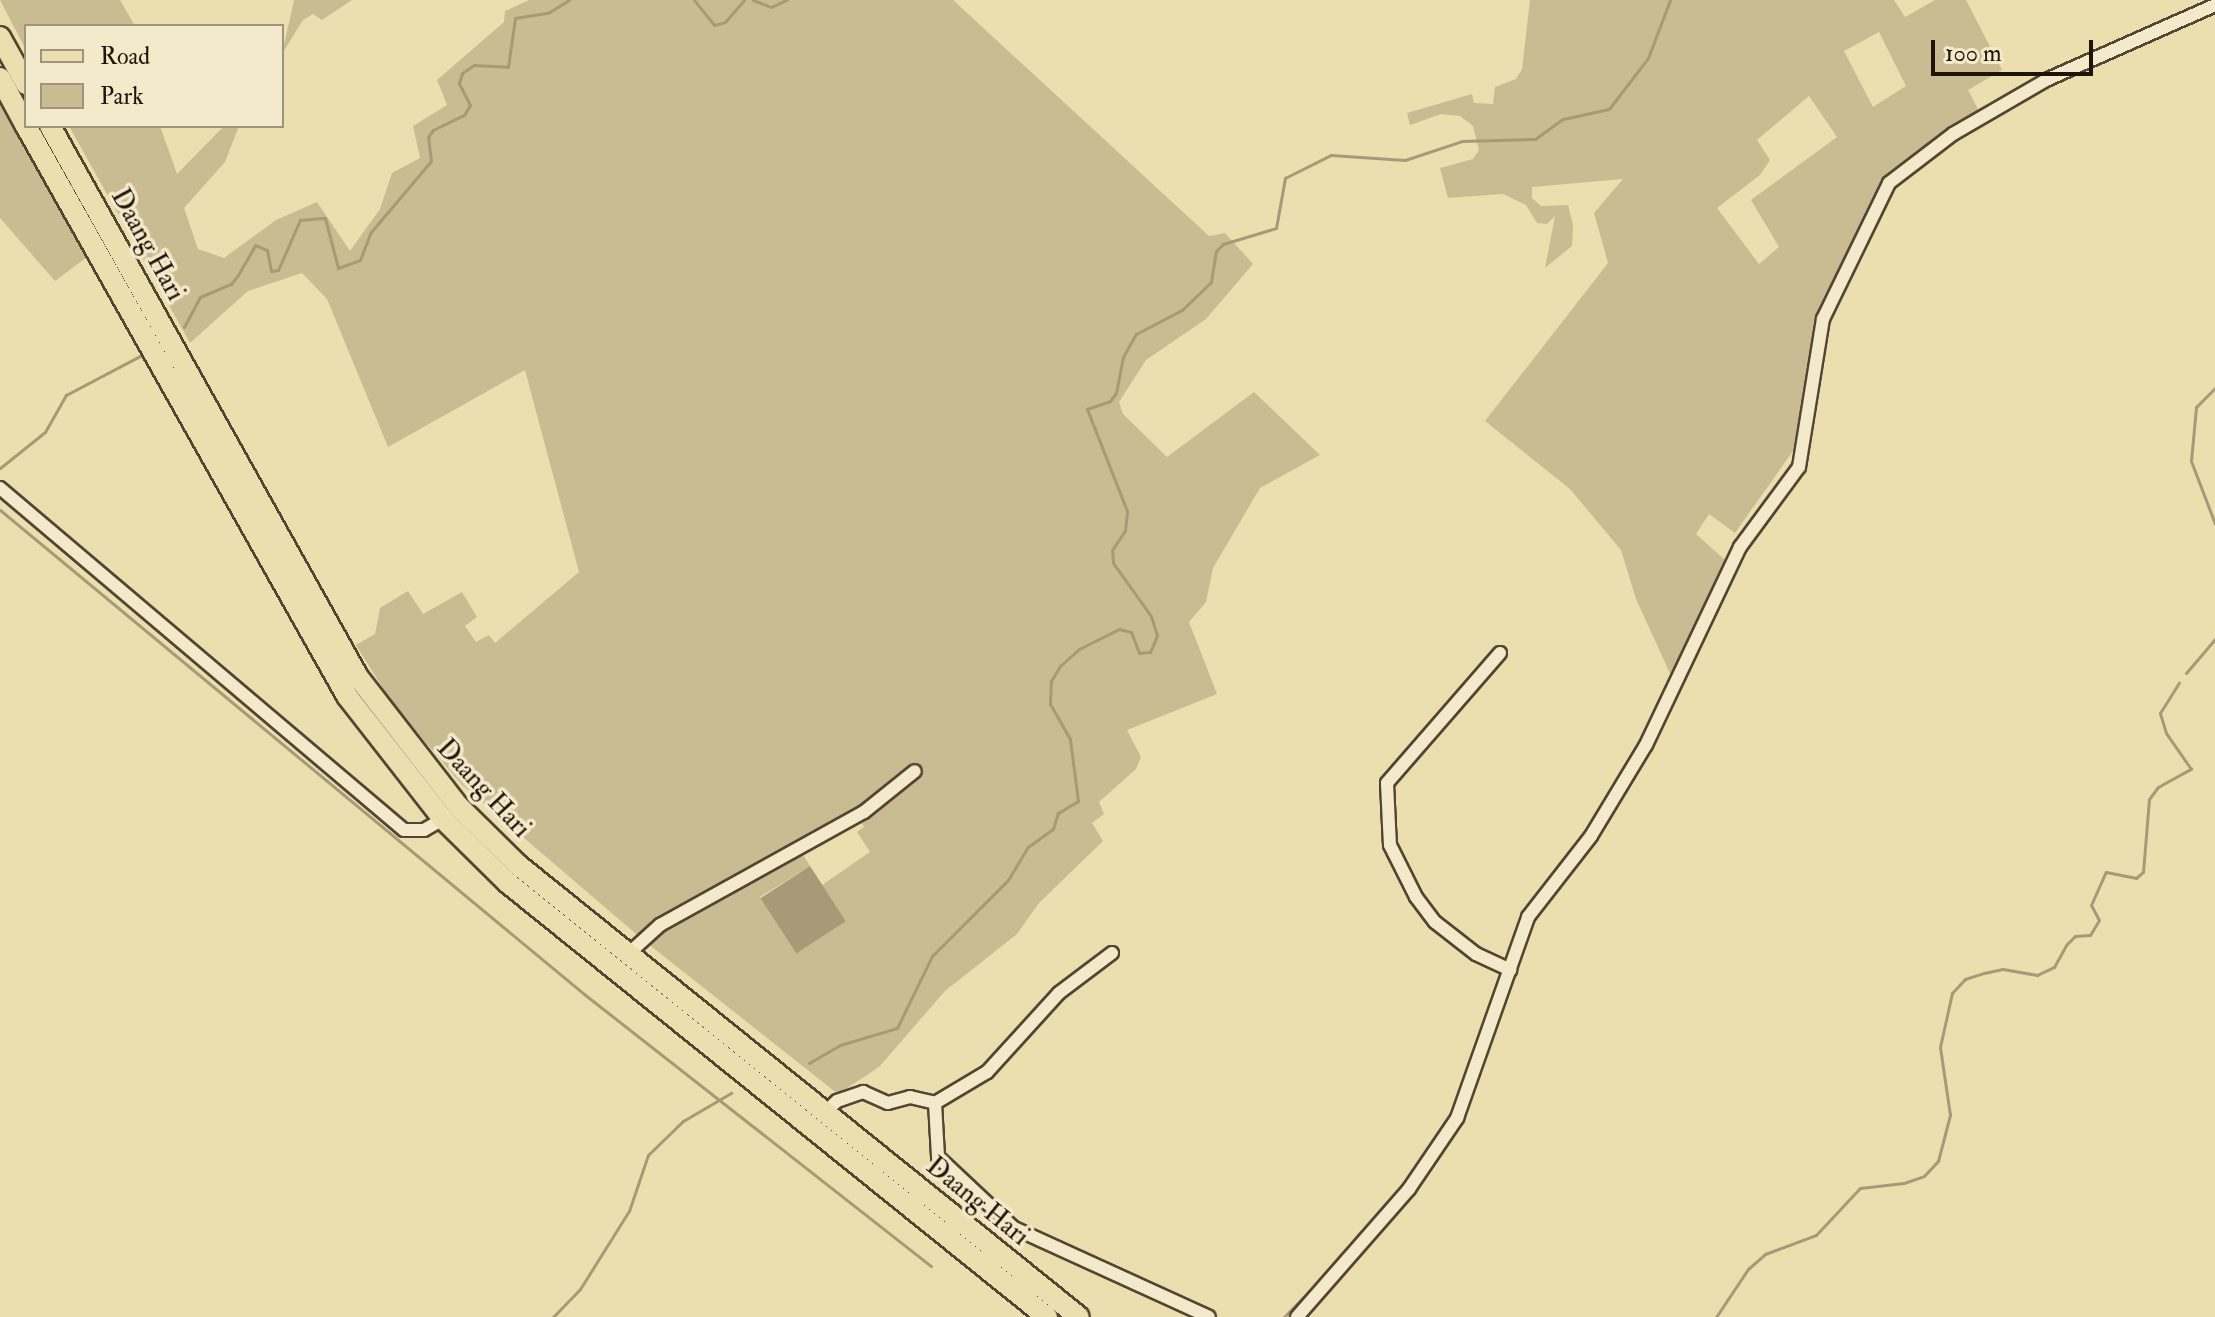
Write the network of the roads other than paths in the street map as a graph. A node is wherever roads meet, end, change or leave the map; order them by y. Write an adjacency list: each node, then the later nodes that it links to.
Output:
1 (2215, 5): 13 (street)
2 (0, 37): 3 (main road, Daang Hari)
3 (12, 80): 4 (main road, Daang Hari)
4 (24, 119)
5 (27, 128): 10 (main road, Daang Hari)
6 (51, 128): 12 (main road, Daang Hari)
7 (0, 488): 10 (street)
8 (1500, 653): 13 (street)
9 (915, 771): 12 (street)
10 (443, 819): 16 (main road, Daang Hari)
11 (1112, 953): 14 (street)
12 (627, 955): 15 (main road, Daang Hari)
13 (1510, 970): 19 (street)
14 (935, 1103): 15 (street); 18 (street)
15 (822, 1115): 17 (main road, Daang Hari)
16 (1047, 1317)
17 (1079, 1317)
18 (1209, 1317)
19 (1297, 1317)

